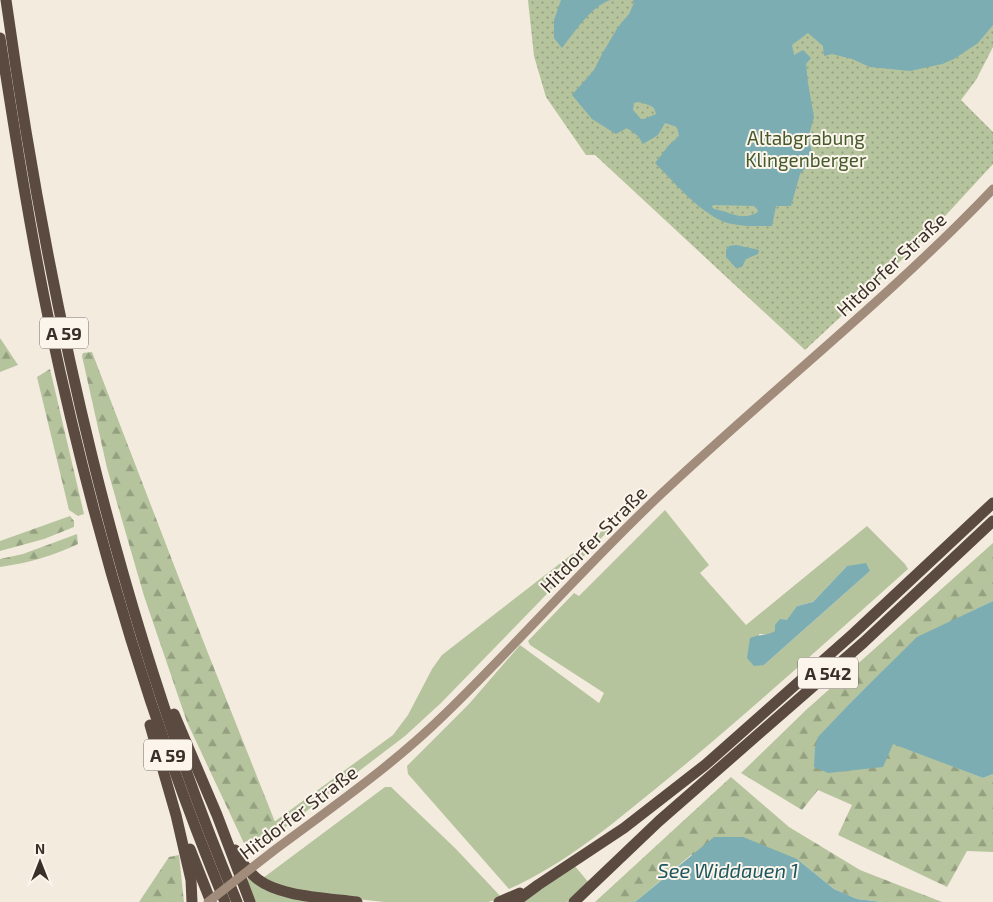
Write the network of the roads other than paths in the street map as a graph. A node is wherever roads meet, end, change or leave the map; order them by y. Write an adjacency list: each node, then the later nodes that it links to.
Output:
1 (6, 0): 7 (highway, A 59)
2 (0, 38): 6 (highway, A 59)
3 (993, 188): 12 (main road, Hitdorfer Straße, bridge)
4 (993, 503): 10 (highway, A 542)
5 (993, 520): 19 (highway, A 542)
6 (120, 605): 8 (highway); 13 (highway, A 59)
7 (149, 660): 9 (highway); 14 (highway, A 59)
8 (176, 815): 11 (highway); 12 (highway)
9 (217, 815): 15 (highway); 16 (highway)
10 (538, 884): 17 (highway); 18 (highway, A 542)
11 (192, 902)
12 (209, 902)
13 (225, 902)
14 (237, 902)
15 (250, 902)
16 (357, 902)
17 (499, 902)
18 (515, 902)
19 (574, 902)

